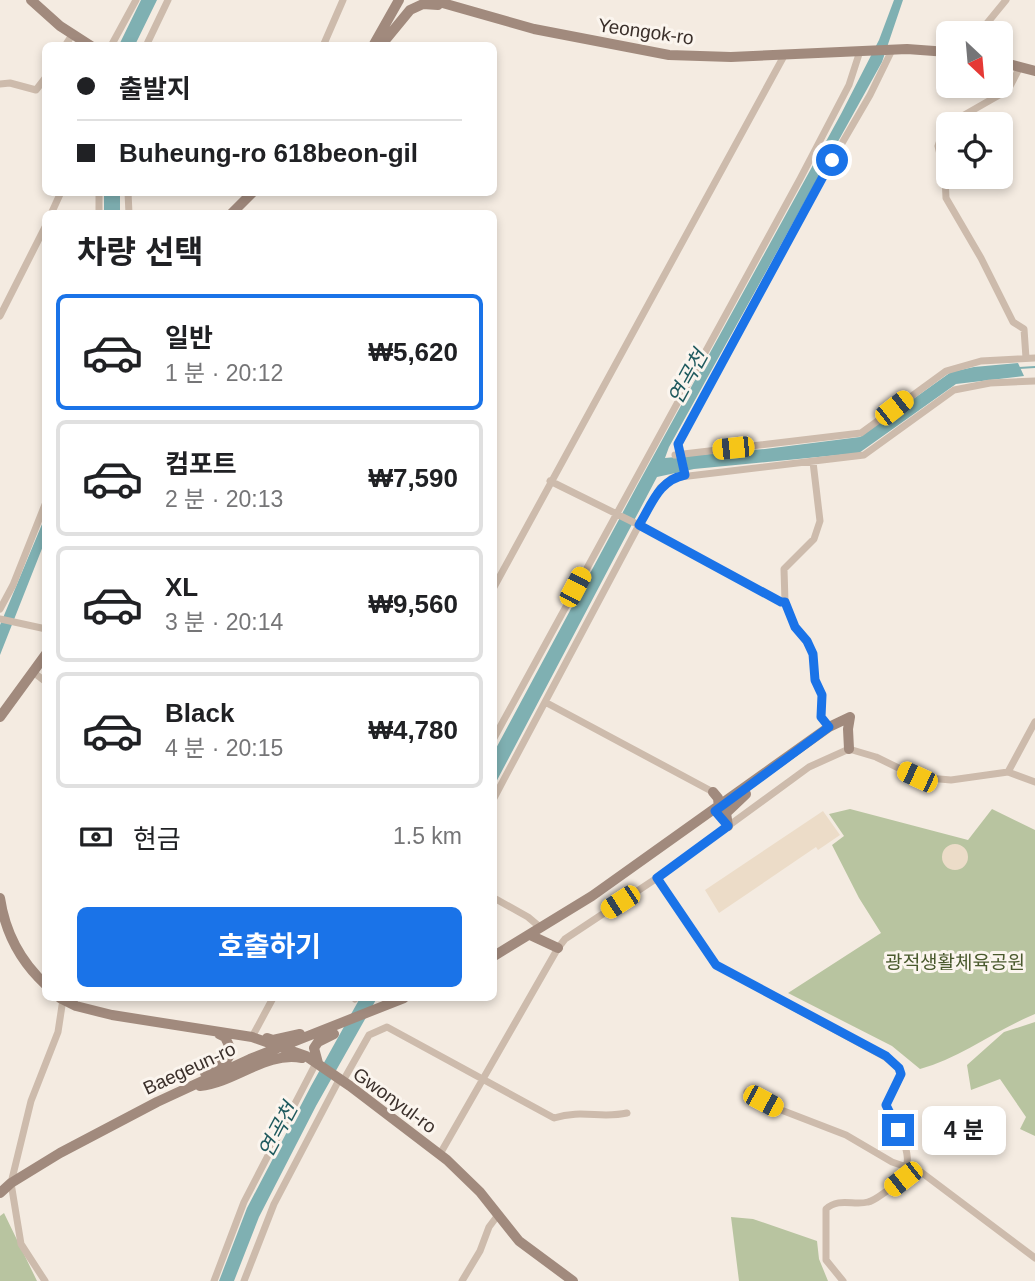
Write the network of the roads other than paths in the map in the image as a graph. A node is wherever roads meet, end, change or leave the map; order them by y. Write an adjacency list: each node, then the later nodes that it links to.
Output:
1 (31, 0): 10 (street)
2 (136, 0): 11 (street)
3 (168, 0): 12 (street)
4 (343, 0): 13 (street)
5 (400, 0): 14 (street)
6 (432, 0): 8 (street, Yeongok-ro)
7 (1006, 0): 9 (street)
8 (445, 2): 15 (street); 19 (street, Yeongok-ro)
9 (989, 21)
10 (69, 42)
11 (113, 42)
12 (148, 42)
13 (325, 42)
14 (376, 42)
15 (384, 42)
16 (892, 50): 17 (street, Yeongok-ro); 18 (street); 33 (street)
17 (860, 51): 19 (street, Yeongok-ro); 38 (street)
18 (936, 51)
19 (785, 54): 36 (street)
20 (1013, 65): 21 (street)
21 (1020, 67): 22 (street); 25 (street)
22 (1035, 71)
23 (42, 82): 24 (street)
24 (0, 84)
25 (970, 112)
26 (946, 189): 31 (street)
27 (249, 196): 28 (street)
28 (235, 210)
29 (42, 233): 30 (street)
30 (0, 316)
31 (1031, 358): 33 (street)
32 (1035, 381): 34 (street)
33 (678, 454): 35 (street)
34 (813, 462): 35 (street); 41 (street)
35 (685, 475): 39 (street)
36 (550, 481): 38 (street); 40 (street)
37 (42, 512): 42 (street)
38 (615, 514): 39 (street); 52 (street)
39 (639, 525): 41 (street); 48 (street)
40 (497, 581)
41 (785, 602): 51 (street)
42 (0, 609)
43 (0, 620): 44 (street)
44 (42, 628)
45 (42, 660): 46 (street)
46 (33, 672): 47 (street); 49 (street)
47 (42, 679)
48 (545, 702): 57 (street); 58 (street)
49 (0, 717)
50 (1035, 722): 55 (street)
51 (829, 727): 53 (street); 54 (street)
52 (497, 732)
53 (849, 749): 55 (street); 60 (street)
54 (770, 770): 59 (street); 60 (street)
55 (1008, 772): 56 (street)
56 (1035, 782)
57 (497, 792)
58 (713, 792): 59 (street)
59 (717, 809): 60 (street); 64 (street)
60 (728, 826): 61 (street)
61 (657, 878): 66 (street); 85 (street)
62 (0, 898): 68 (street)
63 (497, 900): 64 (street)
64 (541, 928): 65 (street)
65 (530, 935): 66 (street); 67 (street)
66 (558, 948): 79 (street)
67 (497, 954)
68 (42, 981)
69 (62, 1001): 86 (street)
70 (70, 1001): 73 (street)
71 (271, 1001): 75 (street)
72 (400, 1001): 74 (street, Baegeun-ro)
73 (177, 1026): 75 (street); 82 (street)
74 (336, 1028): 75 (street); 76 (street, Baegeun-ro); 77 (street)
75 (253, 1035): 76 (street)
76 (282, 1046): 77 (street); 80 (street, Baegeun-ro)
77 (316, 1063): 78 (street); 80 (street); 91 (street)
78 (341, 1080): 79 (street); 84 (street, Gwonyul-ro); 92 (street, Gwonyul-ro)
79 (482, 1081): 83 (street); 84 (street)
80 (189, 1087): 82 (street, Baegeun-ro)
81 (747, 1092): 85 (street)
82 (174, 1093): 86 (street, Baegeun-ro)
83 (628, 1113)
84 (440, 1154): 88 (street, Gwonyul-ro)
85 (908, 1166): 89 (street); 95 (street)
86 (11, 1183): 87 (street, Baegeun-ro); 90 (street)
87 (0, 1193)
88 (498, 1215): 93 (street); 94 (street, Gwonyul-ro)
89 (1035, 1258)
90 (45, 1281)
91 (214, 1281)
92 (244, 1281)
93 (462, 1281)
94 (573, 1281)
95 (843, 1281)

